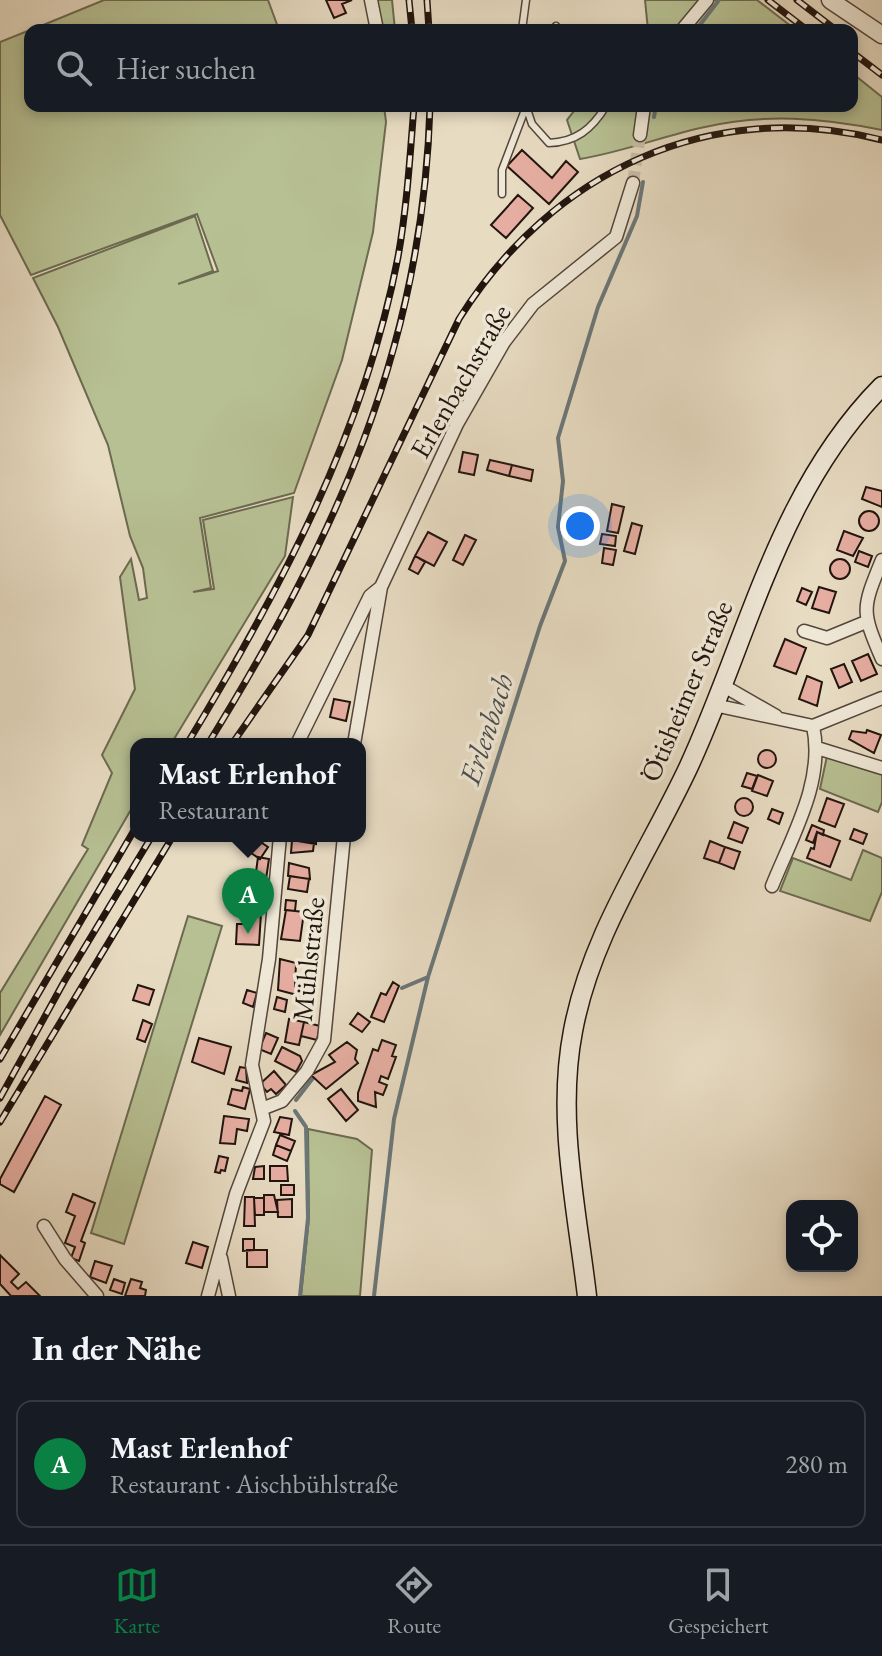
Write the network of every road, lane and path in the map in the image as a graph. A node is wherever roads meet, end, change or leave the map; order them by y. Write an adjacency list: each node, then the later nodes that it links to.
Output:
1 (371, 0): 5 (street)
2 (526, 0): 6 (lane)
3 (707, 0): 7 (street)
4 (830, 0): 8 (street)
5 (376, 24)
6 (523, 24)
7 (685, 24)
8 (882, 35)
9 (524, 112): 15 (lane)
10 (528, 112): 11 (lane)
11 (602, 112)
12 (643, 112): 13 (street)
13 (640, 135)
14 (633, 183): 18 (street, Erlenbachstraße)
15 (502, 194)
16 (882, 386): 22 (main road, Ötisheimer Straße)
17 (882, 560): 19 (street)
18 (381, 587): 27 (street); 28 (street)
19 (866, 622): 20 (street); 21 (street)
20 (804, 631)
21 (882, 659)
22 (722, 685): 24 (main road, Ötisheimer Straße); 25 (street)
23 (882, 698): 26 (street)
24 (714, 705): 25 (street); 40 (main road, Ötisheimer Straße)
25 (779, 717): 26 (street)
26 (813, 726): 29 (street)
27 (300, 738)
28 (355, 738)
29 (817, 748): 30 (street); 33 (street)
30 (882, 768)
31 (279, 842): 34 (street)
32 (343, 842): 34 (street, Mühlstraße)
33 (772, 886)
34 (264, 1108): 36 (street)
35 (44, 1226): 37 (street)
36 (219, 1257): 38 (street); 39 (street)
37 (97, 1296)
38 (208, 1296)
39 (229, 1296)
40 (587, 1296)

